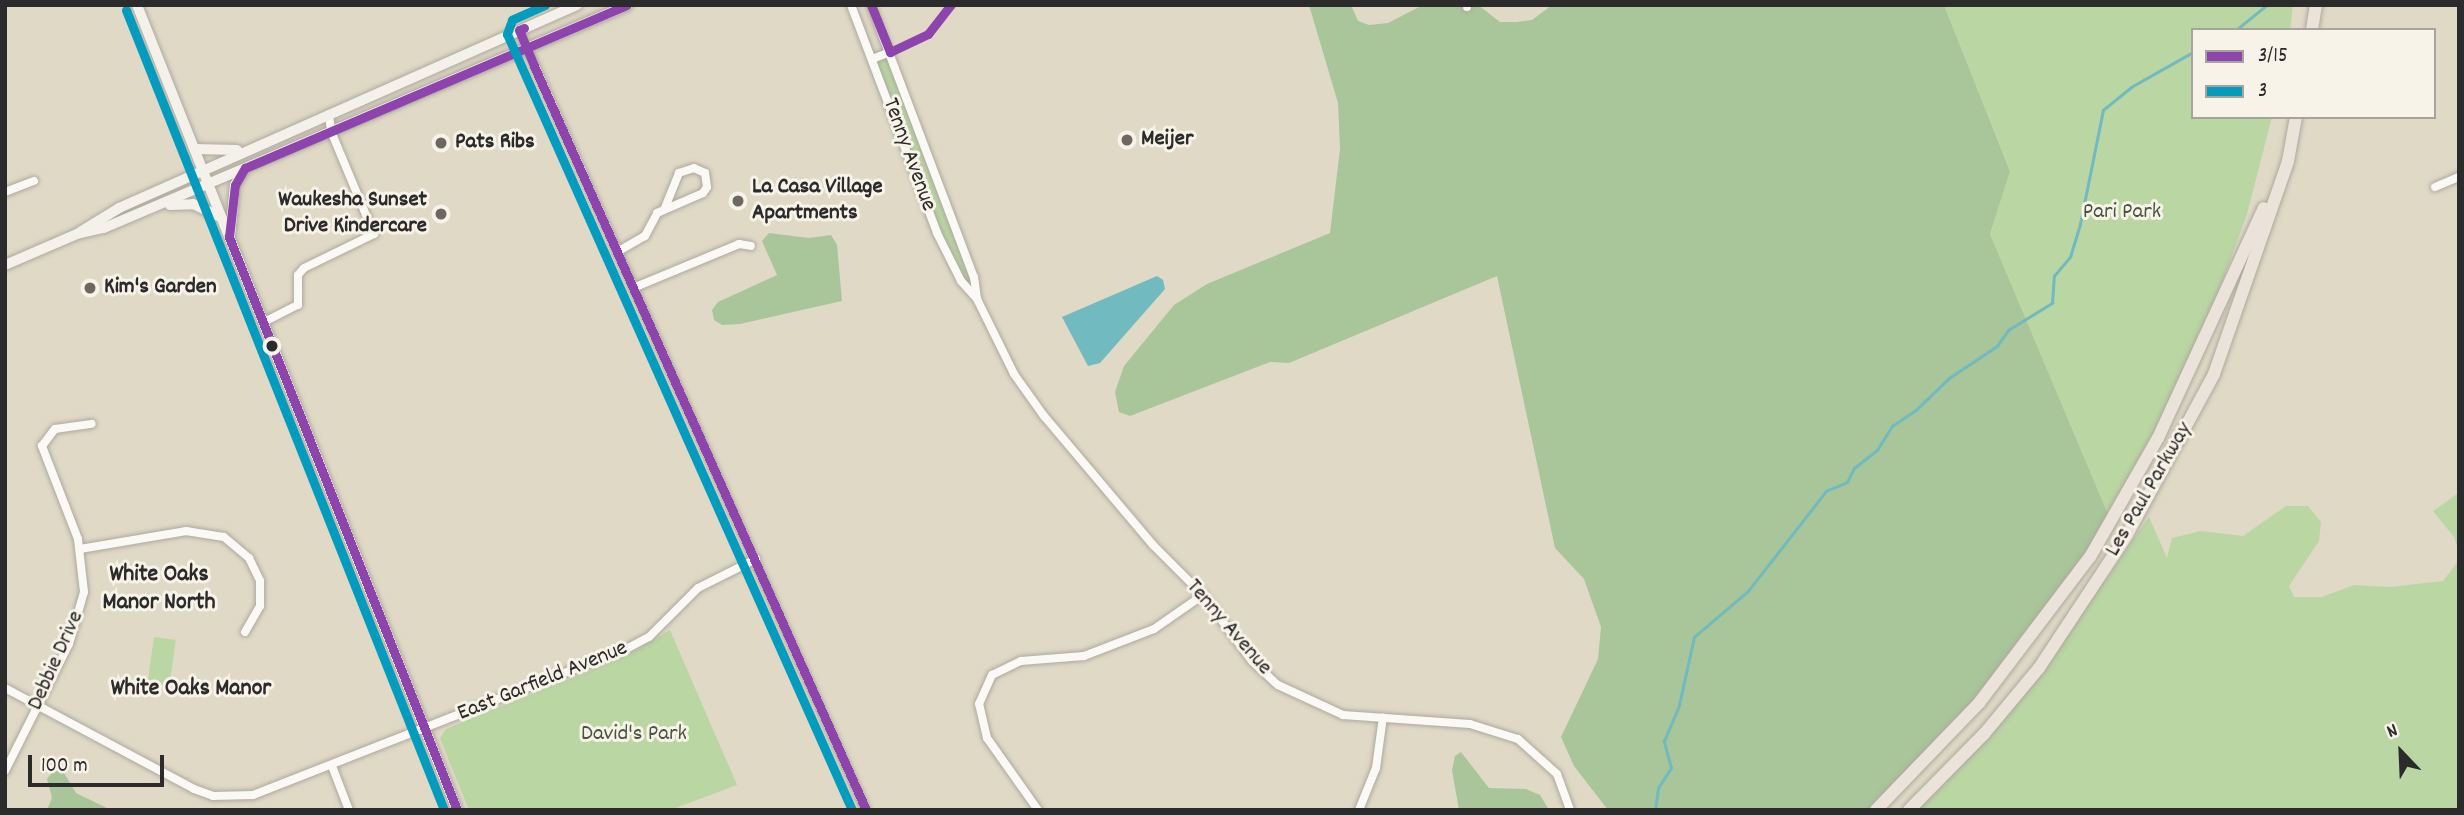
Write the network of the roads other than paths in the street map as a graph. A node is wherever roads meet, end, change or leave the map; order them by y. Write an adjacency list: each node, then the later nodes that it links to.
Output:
1 (137, 5): 15 (main road)
2 (577, 5): 8 (main road)
3 (628, 5): 9 (main road)
4 (850, 5): 11 (street, Tenny Avenue)
5 (871, 5): 10 (street, Tenny Avenue)
6 (2316, 5): 7 (main road)
7 (2312, 28)
8 (519, 30): 9 (street); 12 (main road)
9 (526, 48): 14 (main road); 33 (street)
10 (890, 52): 11 (street); 19 (street, Tenny Avenue)
11 (872, 59): 21 (street, Tenny Avenue)
12 (329, 114): 14 (street); 16 (main road)
13 (2296, 119): 17 (main road, Les Paul Parkway)
14 (331, 131): 18 (main road); 37 (street)
15 (195, 149): 16 (main road); 20 (main road)
16 (250, 149): 20 (main road)
17 (2288, 161): 55 (main road, Les Paul Parkway); 56 (main road, Les Paul Parkway)
18 (245, 168): 24 (main road); 31 (main road)
19 (933, 169): 21 (street); 36 (street, Tenny Avenue)
20 (203, 170): 24 (main road); 30 (main road)
21 (915, 176): 36 (street, Tenny Avenue)
22 (2459, 177): 25 (street)
23 (34, 181): 26 (street)
24 (208, 184): 28 (main road); 29 (main road)
25 (2435, 187)
26 (5, 192)
27 (665, 208): 27 (street); 33 (street)
28 (144, 211): 29 (main road); 30 (main road)
29 (221, 217): 31 (main road)
30 (77, 234): 34 (main road)
31 (229, 237): 37 (main road)
32 (751, 246): 35 (street)
33 (617, 252): 35 (street)
34 (5, 265)
35 (633, 288): 40 (street)
36 (977, 299): 41 (street, Tenny Avenue)
37 (264, 323): 46 (main road)
38 (92, 424): 39 (street, Debbie Drive)
39 (80, 549): 42 (street); 44 (street, Debbie Drive)
40 (756, 559): 46 (street, East Garfield Avenue); 51 (street)
41 (1203, 595): 45 (street, Tenny Avenue); 52 (street)
42 (246, 632)
43 (5, 688): 44 (street, East Garfield Avenue)
44 (37, 708): 47 (street, East Garfield Avenue); 48 (street, Debbie Drive)
45 (1383, 717): 53 (street); 54 (street, Tenny Avenue)
46 (425, 729): 47 (street, East Garfield Avenue); 50 (main road)
47 (332, 766): 49 (street)
48 (5, 771)
49 (349, 810)
50 (457, 810)
51 (866, 810)
52 (1038, 810)
53 (1359, 810)
54 (1570, 810)
55 (1876, 810)
56 (1909, 810)

